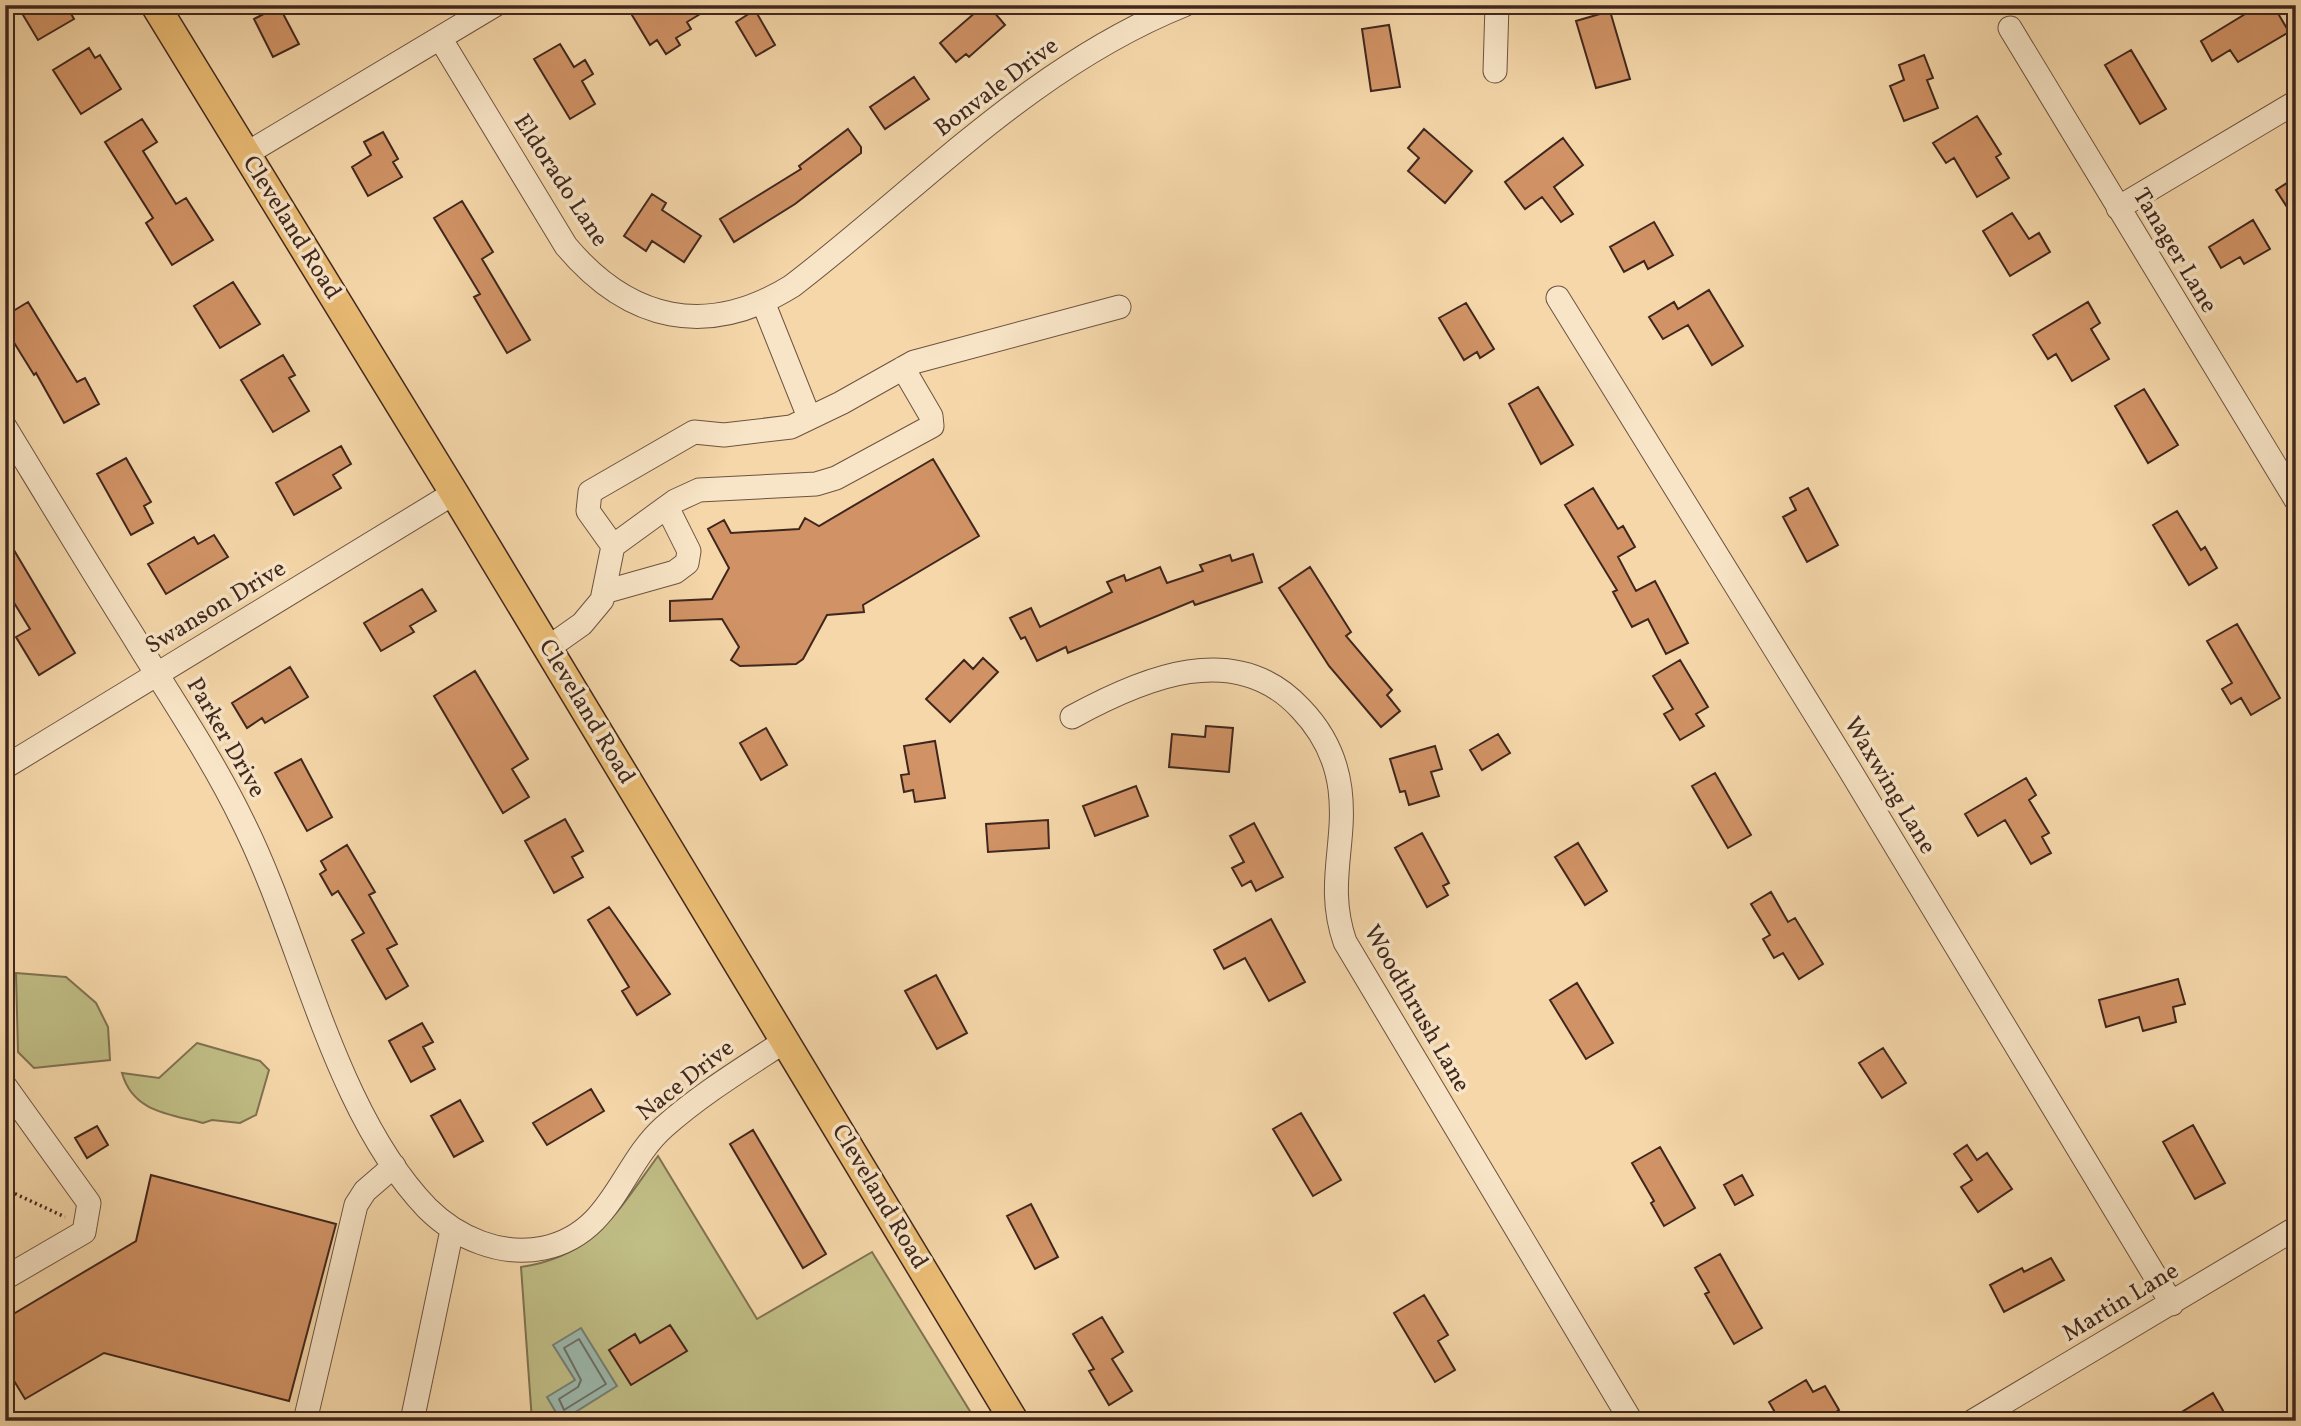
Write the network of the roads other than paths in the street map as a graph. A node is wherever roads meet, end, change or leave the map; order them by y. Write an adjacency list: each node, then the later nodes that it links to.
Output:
1 (155, 5): 9 (main road, Cleveland Road)
2 (495, 5): 6 (street)
3 (1184, 5): 10 (street, Bonvale Drive)
4 (1497, 5): 7 (street)
5 (2010, 28): 11 (street, Tanager Lane)
6 (440, 38): 9 (street); 13 (street, Eldorado Lane)
7 (1495, 71)
8 (2296, 102): 11 (street)
9 (246, 155): 18 (main road, Cleveland Road)
10 (920, 180): 13 (street, Eldorado Lane)
11 (2118, 208): 19 (street, Tanager Lane)
12 (1558, 298): 34 (street, Waxwing Lane)
13 (763, 302): 16 (street)
14 (1119, 307): 15 (street)
15 (903, 368): 16 (street); 20 (street)
16 (809, 417): 21 (street)
17 (5, 427): 24 (street, Parker Drive)
18 (454, 493): 23 (main road, Cleveland Road); 24 (street, Swanson Drive)
19 (2296, 500)
20 (667, 507): 21 (street); 22 (street)
21 (613, 547): 22 (street)
22 (604, 592): 23 (street)
23 (548, 648): 27 (main road, Cleveland Road)
24 (157, 675): 26 (street, Swanson Drive); 29 (street, Parker Drive)
25 (1072, 717): 38 (street, Woodthrush Lane)
26 (5, 767)
27 (785, 1041): 32 (street, Nace Drive); 37 (main road, Cleveland Road)
28 (5, 1086): 33 (street)
29 (356, 1098): 30 (street, Nace Drive)
30 (394, 1166): 32 (street, Nace Drive); 35 (street)
31 (2296, 1228): 34 (street, Martin Lane)
32 (452, 1230): 36 (street)
33 (5, 1278)
34 (2172, 1304): 39 (street, Martin Lane)
35 (305, 1421)
36 (412, 1421)
37 (1014, 1421)
38 (1631, 1421)
39 (1973, 1421)

